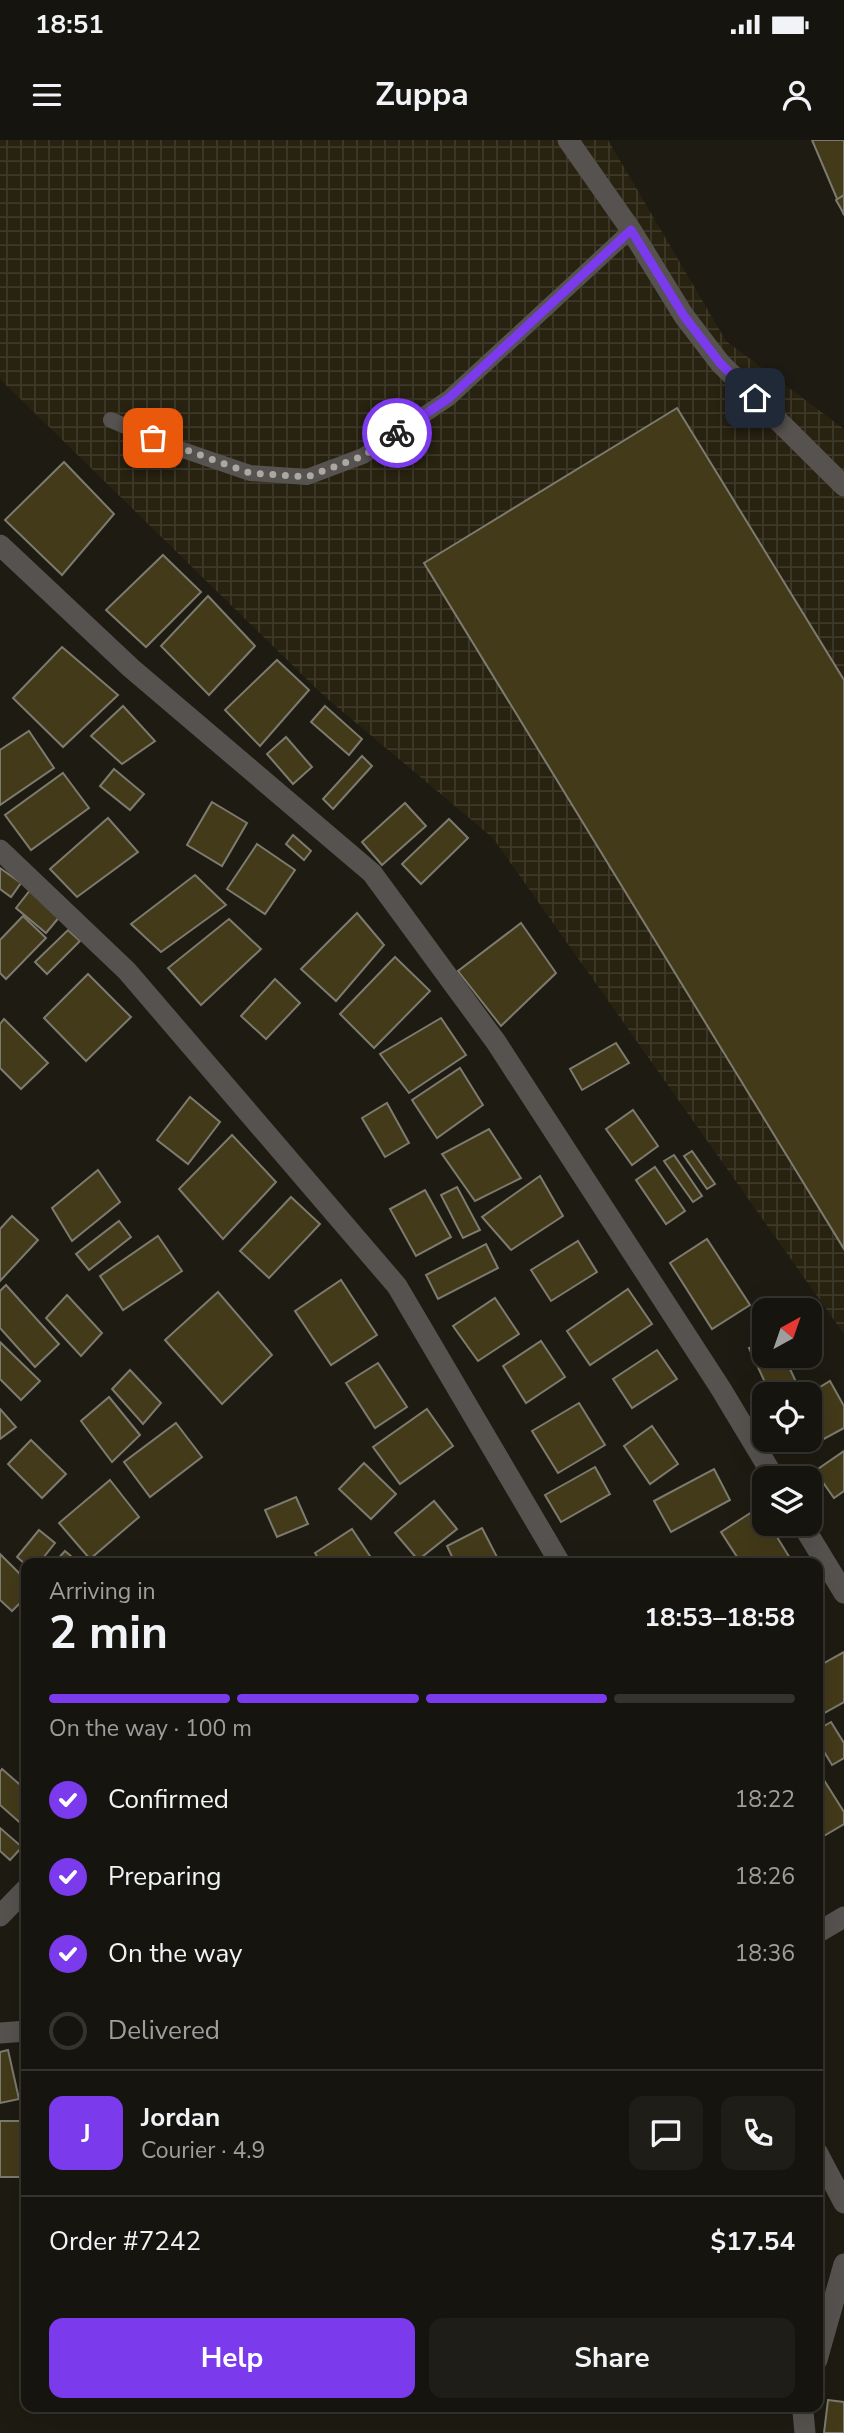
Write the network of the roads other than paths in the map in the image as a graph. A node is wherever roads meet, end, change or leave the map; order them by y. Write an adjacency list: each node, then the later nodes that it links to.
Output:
1 (568, 140): 2 (street)
2 (631, 230): 3 (lane); 4 (street)
3 (111, 420)
4 (844, 486)
5 (0, 545): 7 (street)
6 (0, 850): 9 (street)
7 (767, 1466)
8 (810, 1536): 10 (street)
9 (557, 1558)
10 (844, 1592)
11 (21, 1894): 12 (street)
12 (0, 1916)
13 (844, 1917): 14 (street)
14 (823, 1929)
15 (21, 2031): 16 (street)
16 (0, 2033)
17 (823, 2163): 18 (street)
18 (844, 2203)
19 (844, 2264): 20 (street)
20 (823, 2339)
21 (804, 2412): 22 (street)
22 (805, 2433)

